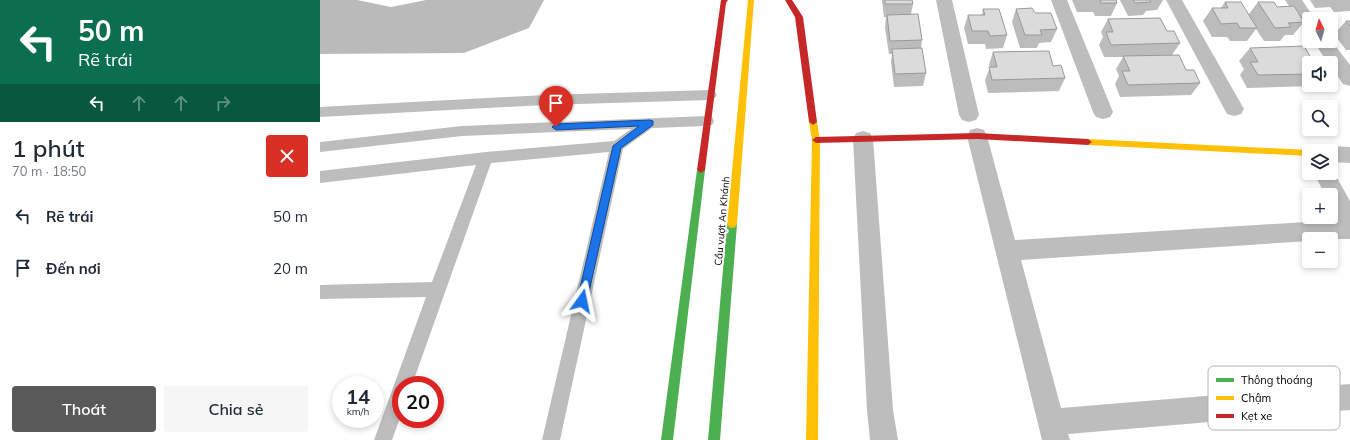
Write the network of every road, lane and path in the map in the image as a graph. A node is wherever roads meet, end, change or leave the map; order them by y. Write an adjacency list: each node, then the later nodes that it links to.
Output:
1 (725, 0): 11 (main road)
2 (788, 0): 19 (main road)
3 (944, 0): 17 (street)
4 (1059, 0): 14 (street)
5 (1174, 0): 12 (street)
6 (1293, 0): 8 (street)
7 (751, 2): 42 (main road, Cầu vượt An Khánh)
8 (1302, 13)
9 (1327, 48): 10 (street)
10 (1350, 79)
11 (710, 95): 13 (lane); 15 (main road)
12 (1234, 109)
13 (320, 112)
14 (1103, 112)
15 (707, 121): 16 (lane); 41 (main road)
16 (650, 123): 20 (lane); 21 (lane)
17 (973, 125): 18 (main road); 22 (main road); 30 (street)
18 (863, 139): 19 (main road); 44 (street)
19 (816, 140): 43 (main road)
20 (617, 146): 25 (lane); 40 (lane)
21 (320, 147)
22 (1302, 152)
23 (1338, 154): 24 (street)
24 (1350, 155)
25 (486, 158): 26 (lane); 31 (lane)
26 (320, 177)
27 (1328, 180): 28 (street)
28 (1350, 222)
29 (1350, 229): 30 (street)
30 (1008, 251): 38 (street)
31 (436, 289): 32 (lane); 33 (lane)
32 (320, 292)
33 (406, 376)
34 (1350, 397): 35 (street)
35 (1340, 398)
36 (1208, 413): 38 (street)
37 (392, 416): 39 (lane)
38 (1053, 431)
39 (384, 440)
40 (551, 440)
41 (667, 440)
42 (714, 440)
43 (812, 440)
44 (884, 440)

